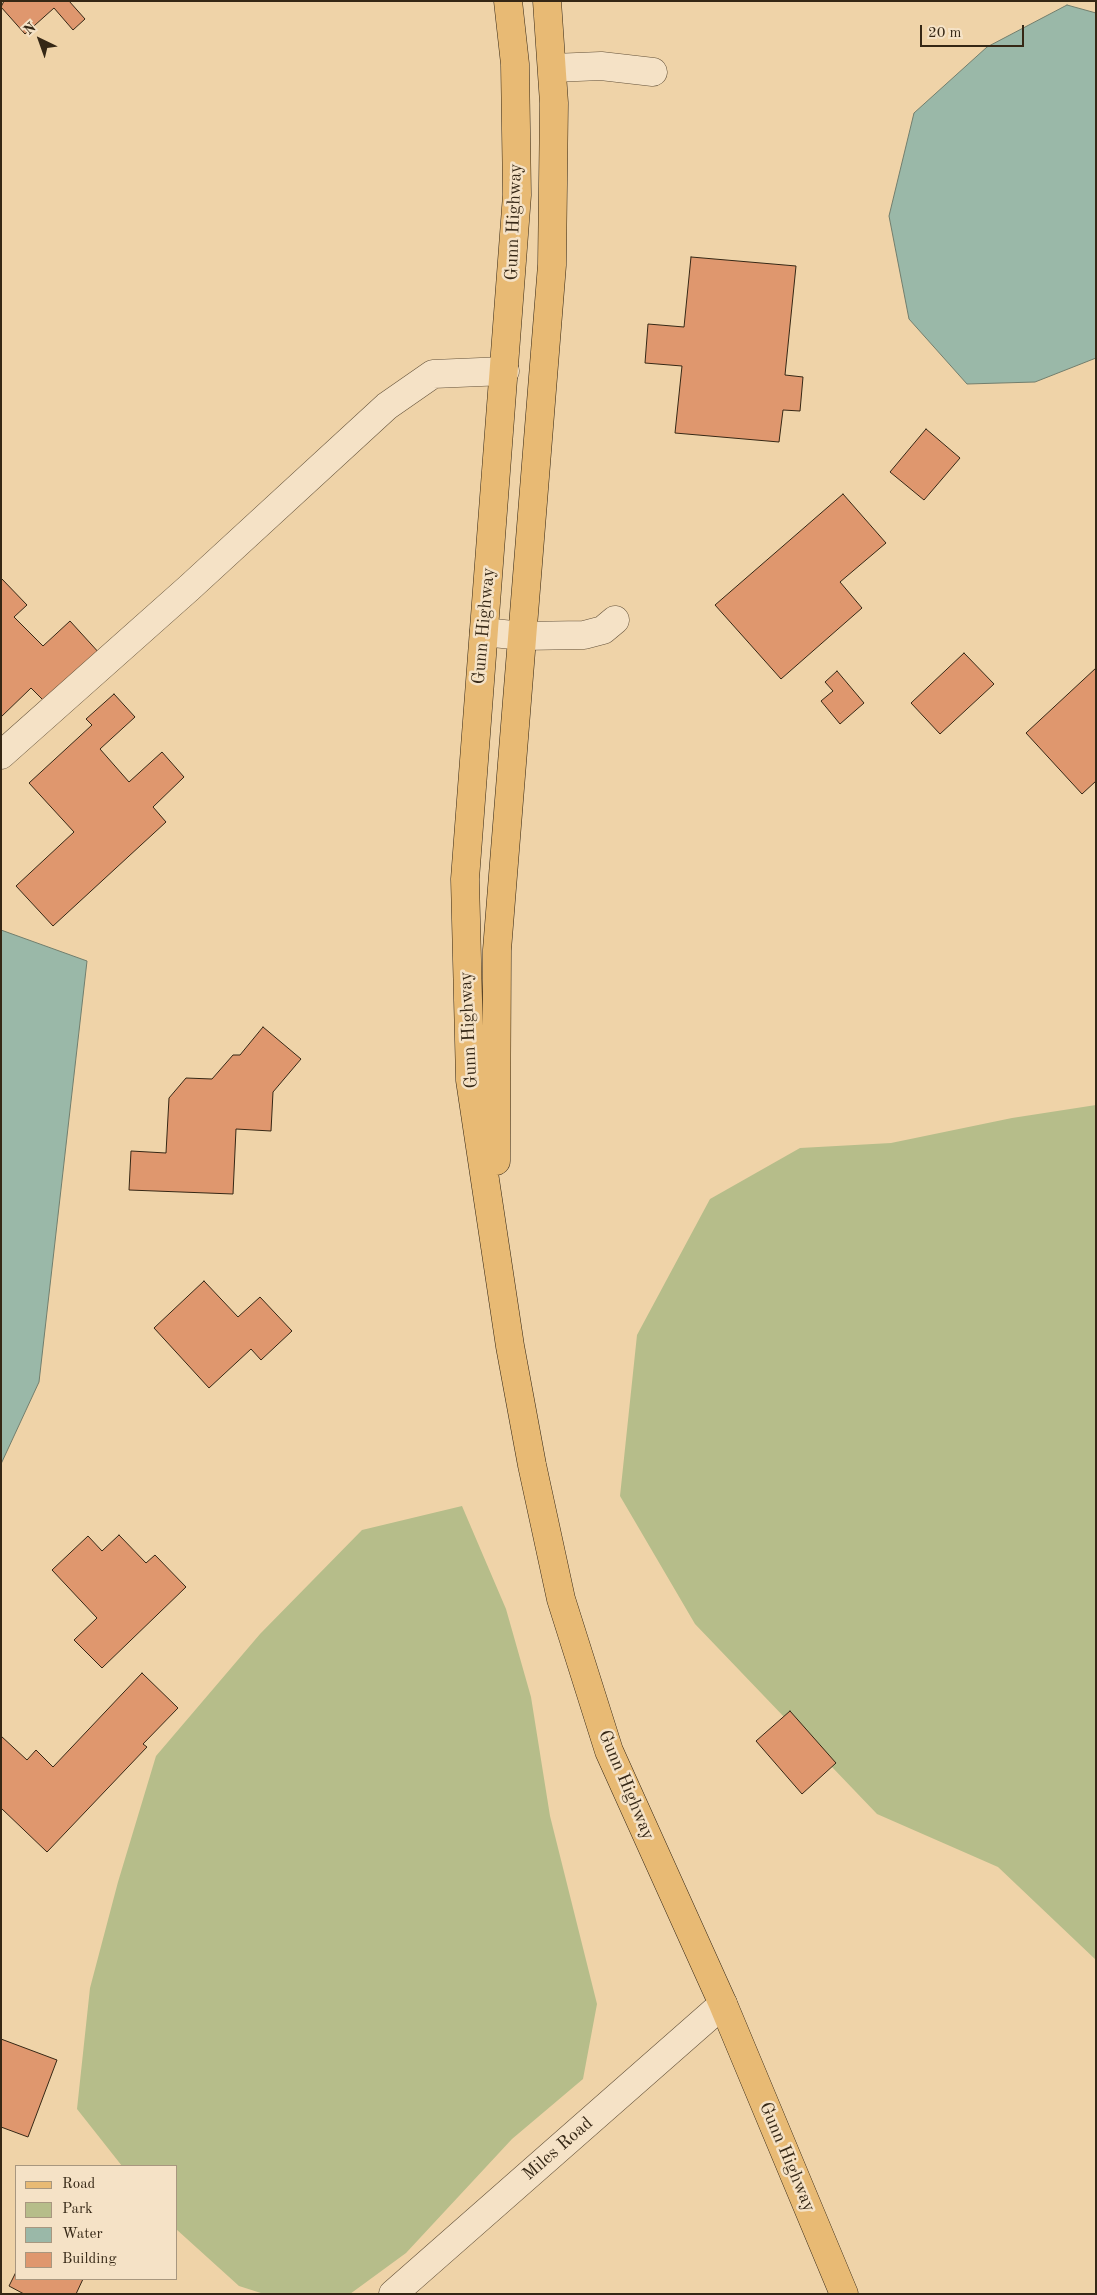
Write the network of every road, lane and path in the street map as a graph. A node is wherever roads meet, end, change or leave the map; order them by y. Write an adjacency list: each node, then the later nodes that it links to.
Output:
1 (508, 1): 5 (main road, Gunn Highway)
2 (547, 1): 3 (main road, Gunn Highway)
3 (553, 68): 4 (street); 8 (main road, Gunn Highway)
4 (653, 72)
5 (505, 371): 7 (main road, Gunn Highway); 9 (street)
6 (615, 620): 8 (street)
7 (484, 632): 8 (street); 10 (main road, Gunn Highway)
8 (522, 636): 10 (main road, Gunn Highway)
9 (1, 755)
10 (496, 1250): 11 (main road, Gunn Highway)
11 (723, 2004): 12 (street, Miles Road); 13 (main road, Gunn Highway)
12 (393, 2294)
13 (844, 2294)

